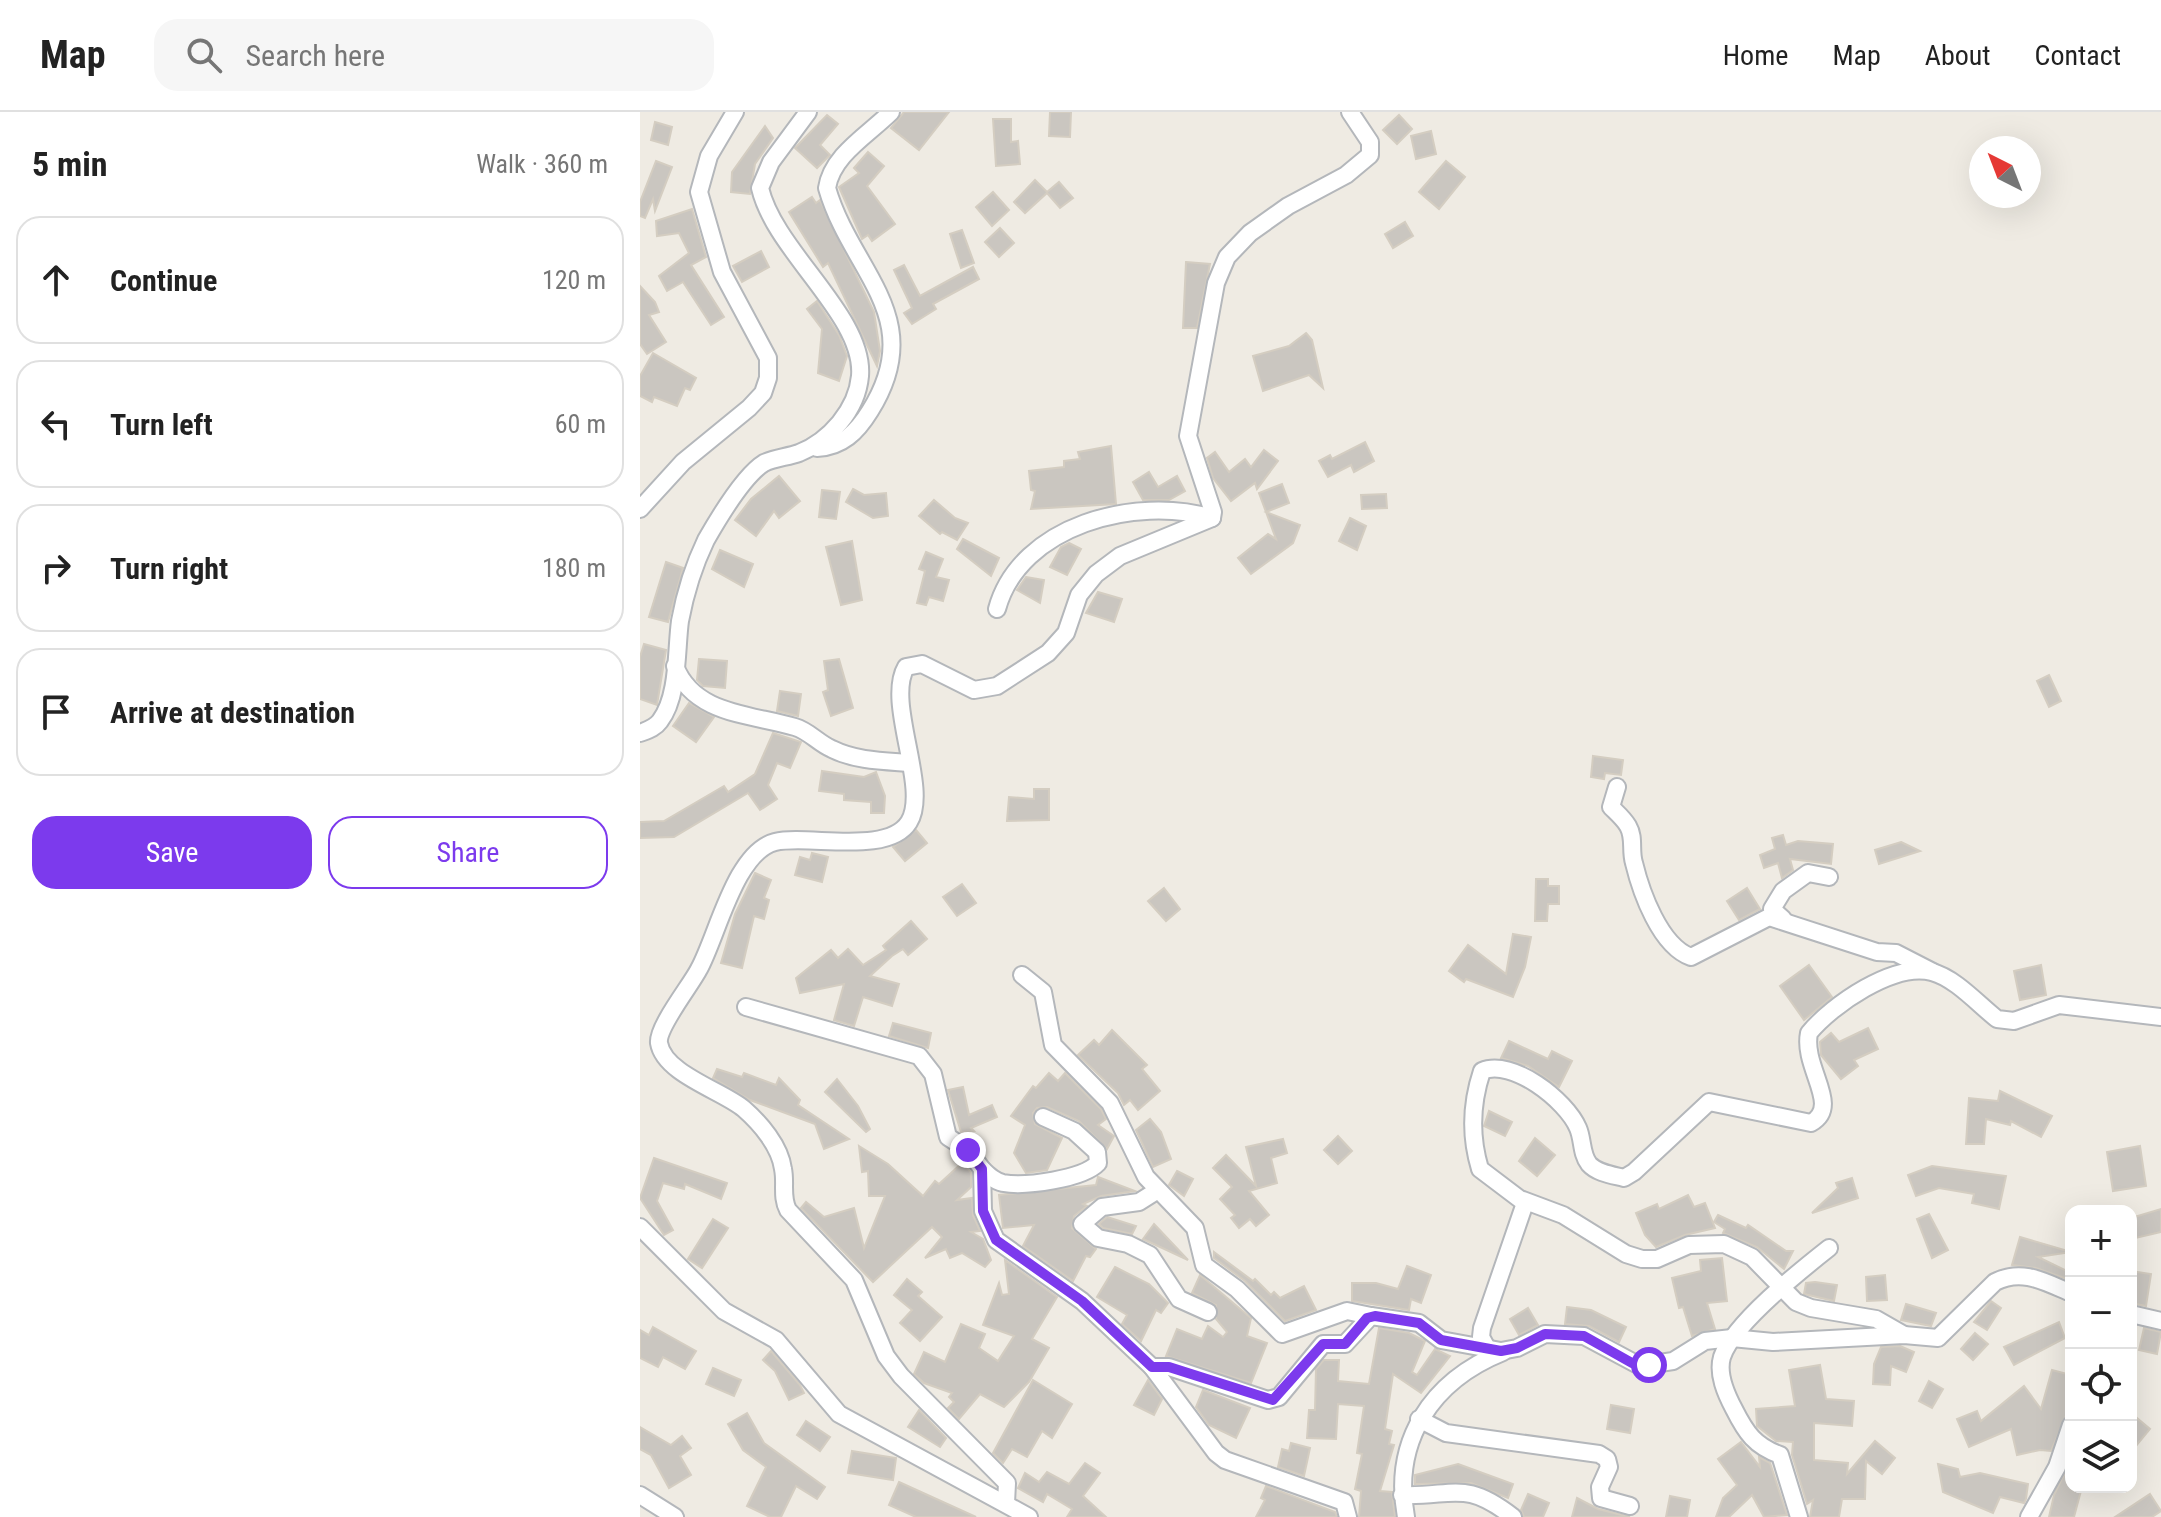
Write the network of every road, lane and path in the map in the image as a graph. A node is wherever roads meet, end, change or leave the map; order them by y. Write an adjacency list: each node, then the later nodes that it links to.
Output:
1 (735, 112): 6 (street)
2 (808, 112): 5 (street)
3 (891, 112): 5 (street)
4 (1350, 112): 7 (street)
5 (810, 448): 9 (street)
6 (640, 509)
7 (1212, 518): 8 (street); 11 (street)
8 (997, 609)
9 (675, 666): 10 (street); 11 (street)
10 (640, 733)
11 (910, 763): 40 (street)
12 (1617, 787): 14 (street)
13 (1829, 877): 14 (street)
14 (1785, 920): 15 (street)
15 (1935, 973): 18 (street); 22 (street)
16 (1022, 975): 21 (street)
17 (746, 1007): 20 (street)
18 (2161, 1017)
19 (1043, 1117): 20 (street)
20 (982, 1169): 35 (street)
21 (1158, 1190): 27 (street); 29 (street)
22 (1523, 1200): 25 (street); 33 (street)
23 (640, 1227): 40 (street)
24 (1829, 1248): 25 (street)
25 (1782, 1286): 31 (street); 32 (street)
26 (2065, 1290): 31 (street)
27 (1208, 1312)
28 (2137, 1315): 30 (street)
29 (1371, 1316): 33 (street); 35 (street)
30 (2161, 1321)
31 (1904, 1335): 32 (street)
32 (1732, 1338): 34 (street); 47 (street)
33 (1487, 1348): 34 (street)
34 (1509, 1350): 36 (street)
35 (1152, 1367): 44 (street)
36 (1419, 1419): 39 (street); 41 (street)
37 (2065, 1443): 48 (street)
38 (640, 1495): 42 (street)
39 (1402, 1495): 45 (street); 46 (street)
40 (1006, 1503): 43 (street)
41 (1630, 1506)
42 (675, 1517)
43 (1029, 1517)
44 (1348, 1517)
45 (1406, 1517)
46 (1513, 1517)
47 (1799, 1517)
48 (2029, 1517)

